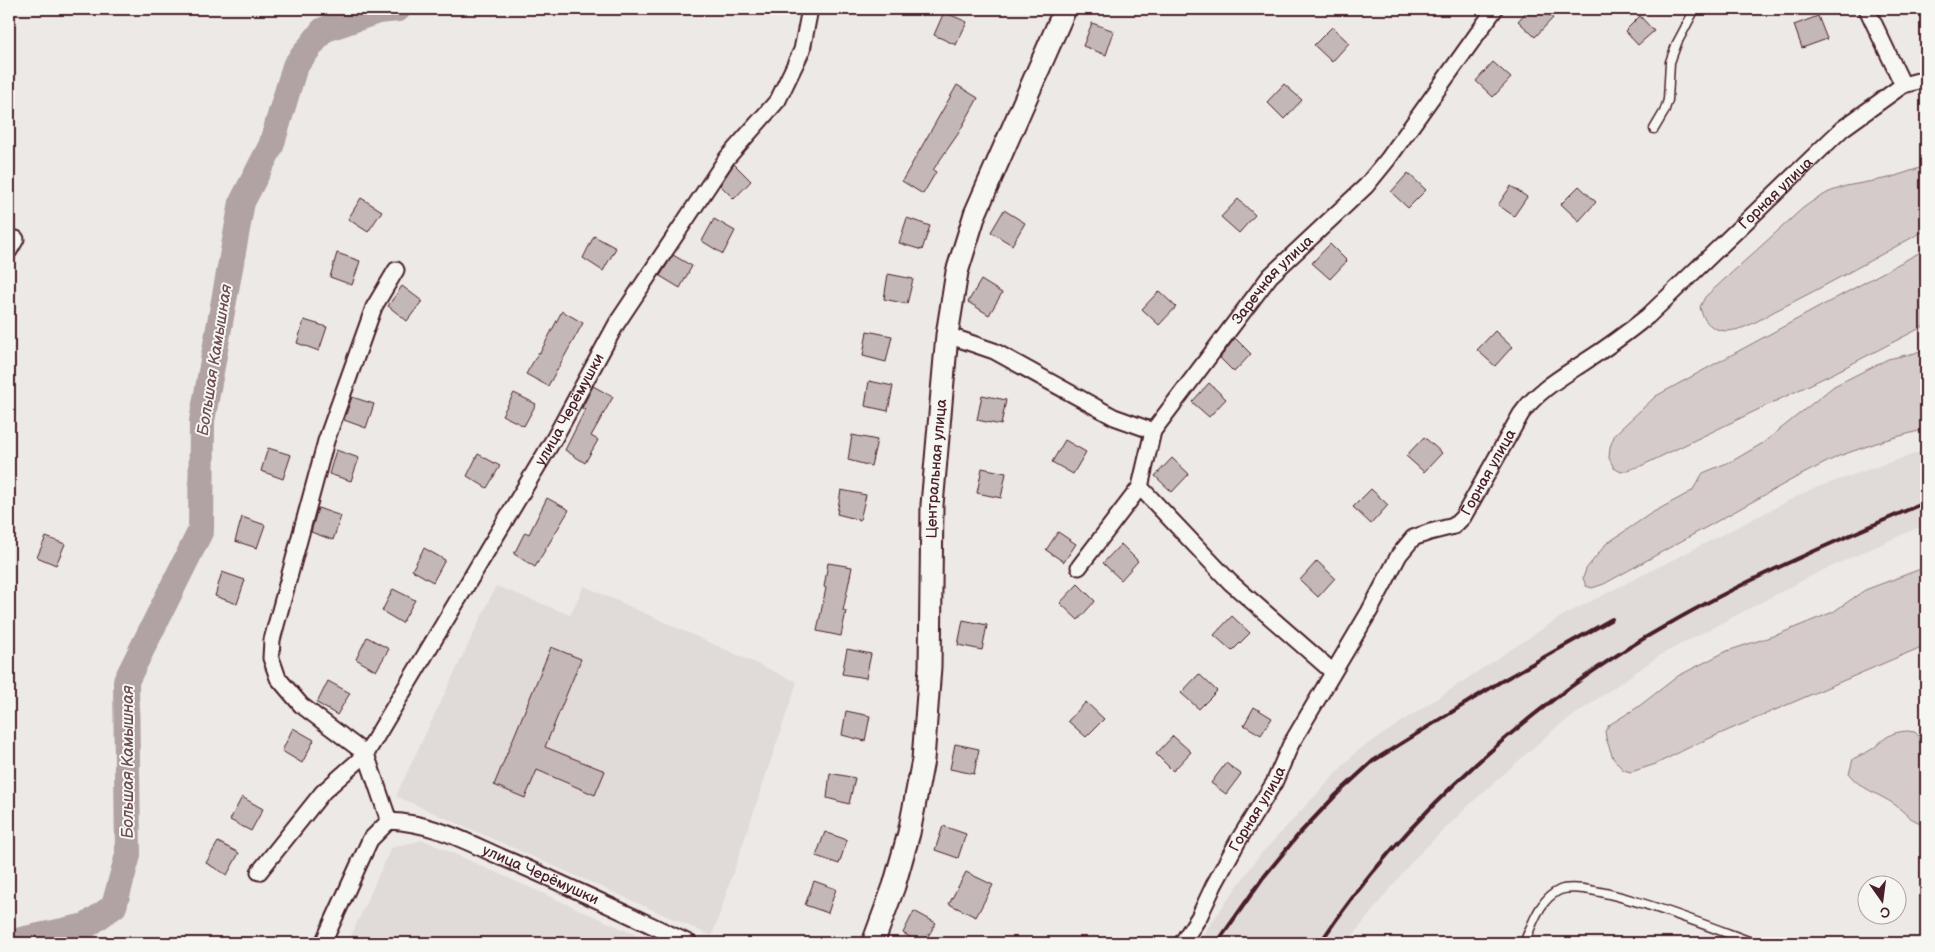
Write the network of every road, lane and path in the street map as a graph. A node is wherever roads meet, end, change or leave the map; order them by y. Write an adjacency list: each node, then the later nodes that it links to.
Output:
1 (810, 9): 15 (street, улица Черёмушки)
2 (1065, 9): 10 (street, Центральная улица)
3 (1495, 9): 11 (street, Заречная улица)
4 (1695, 9): 8 (lane)
5 (1867, 9): 7 (street)
6 (1926, 79): 7 (street, Горная улица)
7 (1903, 85): 14 (street, Горная улица)
8 (1654, 129)
9 (396, 270): 15 (street)
10 (947, 335): 11 (street); 20 (street, Центральная улица)
11 (1153, 431): 12 (street, Заречная улица)
12 (1140, 487): 13 (street, Заречная улица); 14 (street)
13 (1079, 567)
14 (1333, 672): 21 (street, Горная улица)
15 (366, 754): 16 (street); 17 (street, улица Черёмушки)
16 (389, 821): 18 (street); 19 (street, улица Черёмушки)
17 (259, 872)
18 (322, 943)
19 (689, 943)
20 (873, 943)
21 (1182, 943)
22 (1524, 943): 23 (lane)
23 (1754, 943)

